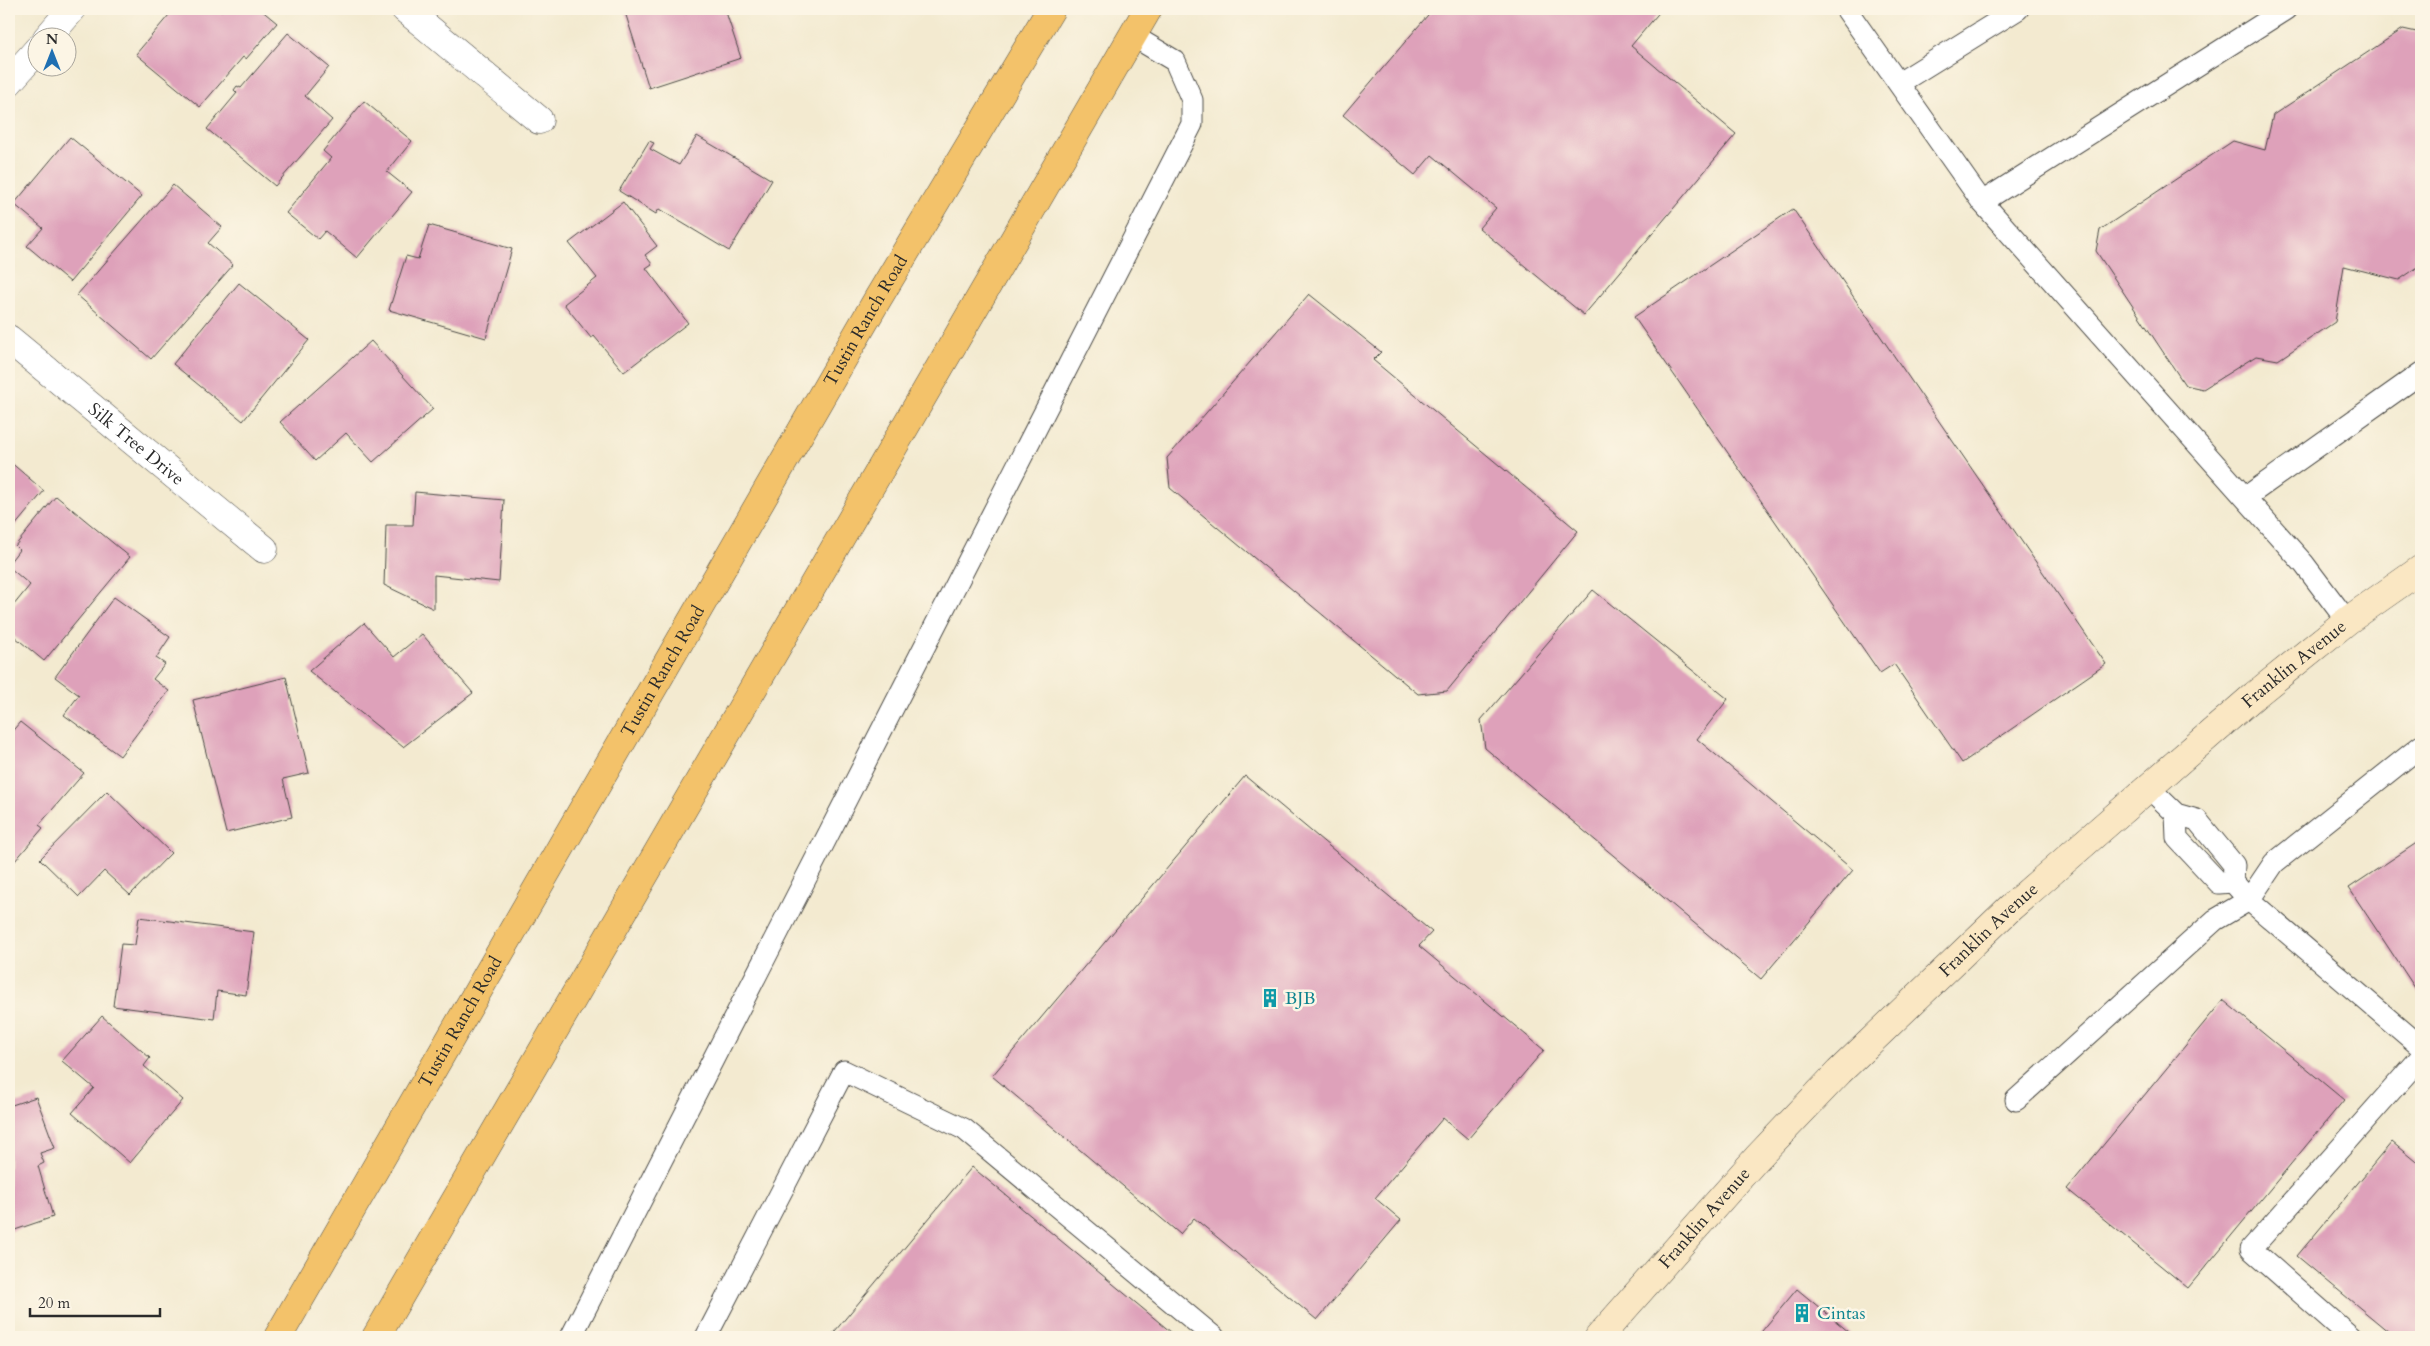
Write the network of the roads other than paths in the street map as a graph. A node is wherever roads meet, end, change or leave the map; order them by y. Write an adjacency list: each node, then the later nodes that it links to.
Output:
1 (72, 9): 8 (street)
2 (404, 9): 13 (street)
3 (1051, 9): 27 (main road, Tustin Ranch Road)
4 (1148, 9): 9 (main road)
5 (1846, 9): 12 (lane)
6 (2018, 9): 12 (lane)
7 (2286, 9): 14 (lane)
8 (56, 28)
9 (1133, 36): 28 (main road); 29 (lane)
10 (28, 60): 11 (street)
11 (9, 82)
12 (1899, 83): 14 (lane)
13 (539, 120)
14 (1982, 202): 17 (lane)
15 (9, 339): 18 (street, Silk Tree Drive)
16 (2421, 373): 17 (lane)
17 (2246, 497): 20 (lane)
18 (264, 549)
19 (2421, 569): 20 (street, Franklin Avenue)
20 (2347, 621): 22 (street, Franklin Avenue)
21 (2421, 746): 23 (lane)
22 (2150, 788): 23 (lane); 32 (street, Franklin Avenue)
23 (2249, 900): 24 (lane); 26 (lane)
24 (2421, 1047)
25 (2421, 1056): 33 (lane)
26 (2016, 1100)
27 (278, 1337)
28 (376, 1337)
29 (571, 1337)
30 (706, 1337): 31 (lane)
31 (1214, 1337)
32 (1599, 1337)
33 (2351, 1337)

